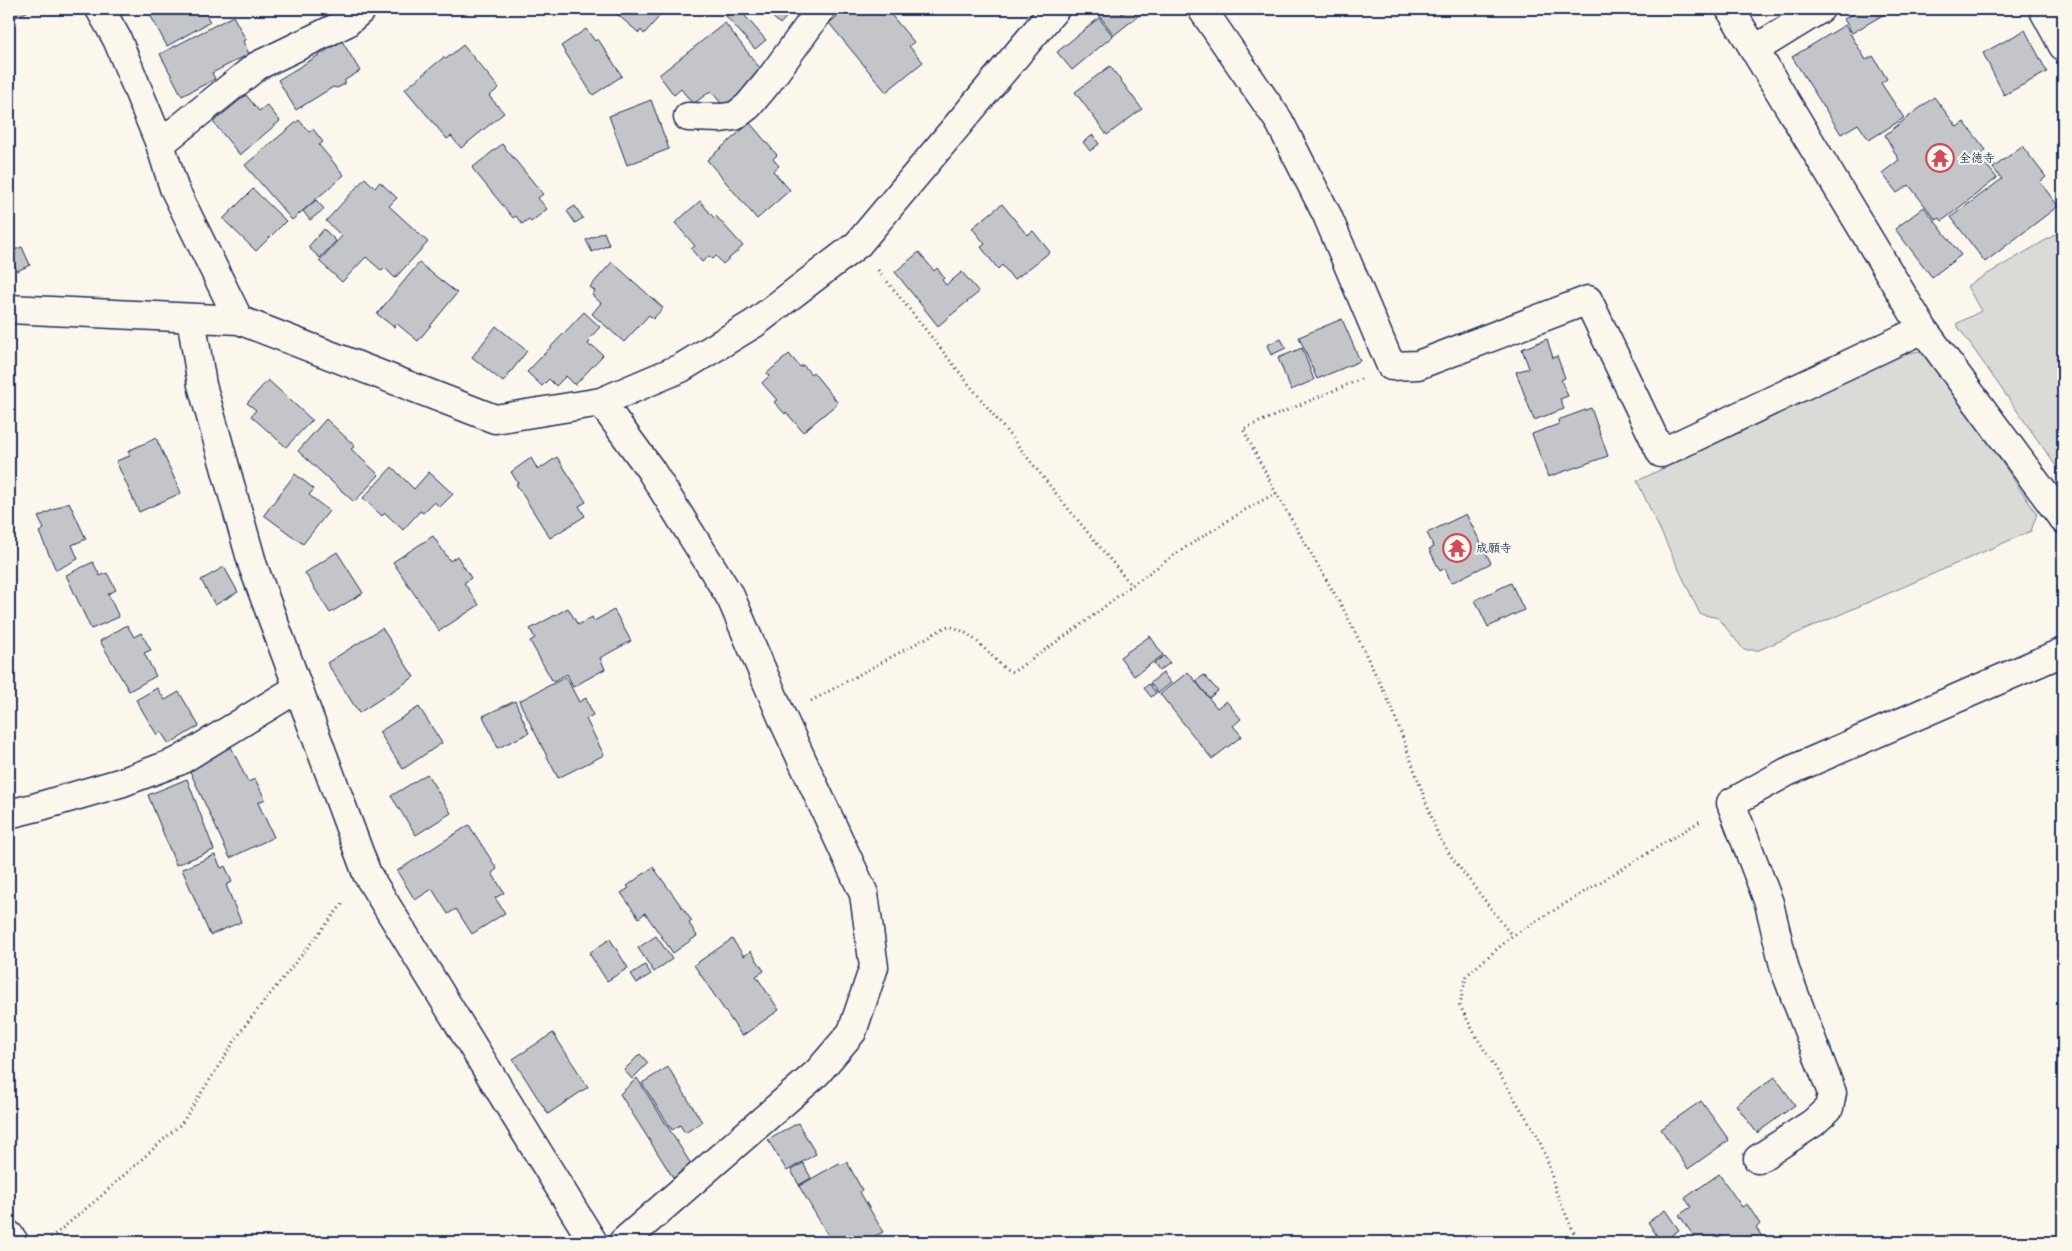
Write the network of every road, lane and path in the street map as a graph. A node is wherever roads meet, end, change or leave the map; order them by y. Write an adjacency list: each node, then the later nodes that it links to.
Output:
1 (100, 9): 12 (street)
2 (362, 9): 12 (street)
3 (821, 9): 11 (street)
4 (1055, 9): 13 (street)
5 (1202, 9): 18 (street)
6 (1730, 9): 10 (street)
7 (1820, 9): 10 (street)
8 (2043, 9): 9 (street)
9 (2063, 46)
10 (1754, 50): 17 (street)
11 (688, 117)
12 (160, 144): 16 (street)
13 (858, 244): 19 (street); 22 (path)
14 (9, 309): 15 (street)
15 (191, 318): 16 (street); 24 (street)
16 (239, 320): 19 (street)
17 (1924, 329): 18 (street); 21 (street)
18 (1391, 366): 20 (path)
19 (601, 402): 25 (street)
20 (1276, 493): 22 (path); 29 (path)
21 (2063, 519)
22 (1132, 585): 25 (path)
23 (2063, 652): 26 (street)
24 (298, 688): 27 (street); 28 (street)
25 (782, 717): 35 (street)
26 (1731, 804): 29 (path); 30 (street)
27 (9, 814)
28 (366, 874): 33 (path); 34 (street)
29 (1512, 936): 36 (path)
30 (1758, 1159)
31 (9, 1235): 32 (street)
32 (14, 1242)
33 (45, 1242)
34 (593, 1242)
35 (623, 1242)
36 (1578, 1242)

